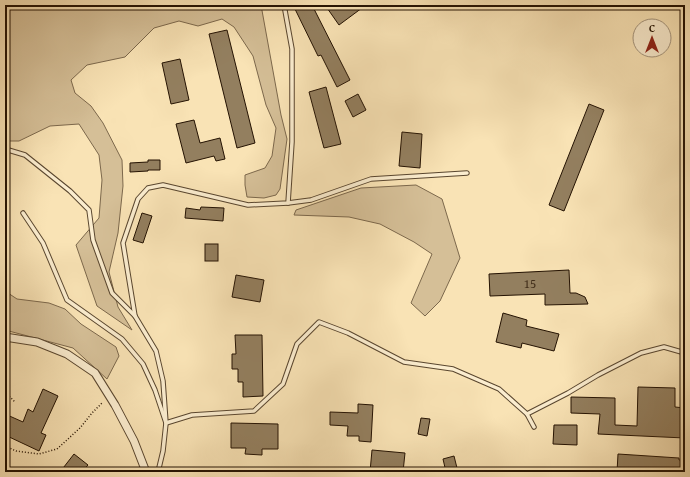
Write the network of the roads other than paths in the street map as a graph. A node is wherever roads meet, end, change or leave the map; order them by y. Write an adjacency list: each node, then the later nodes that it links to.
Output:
1 (284, 5): 6 (lane)
2 (668, 5): 3 (lane)
3 (685, 8)
4 (5, 149): 8 (lane)
5 (467, 173): 6 (lane)
6 (288, 203): 8 (lane)
7 (23, 213): 12 (lane)
8 (134, 316): 12 (lane)
9 (5, 338): 14 (street)
10 (685, 353): 11 (lane)
11 (526, 414): 12 (lane); 13 (lane)
12 (166, 423): 15 (lane)
13 (534, 427)
14 (146, 472)
15 (158, 472)

